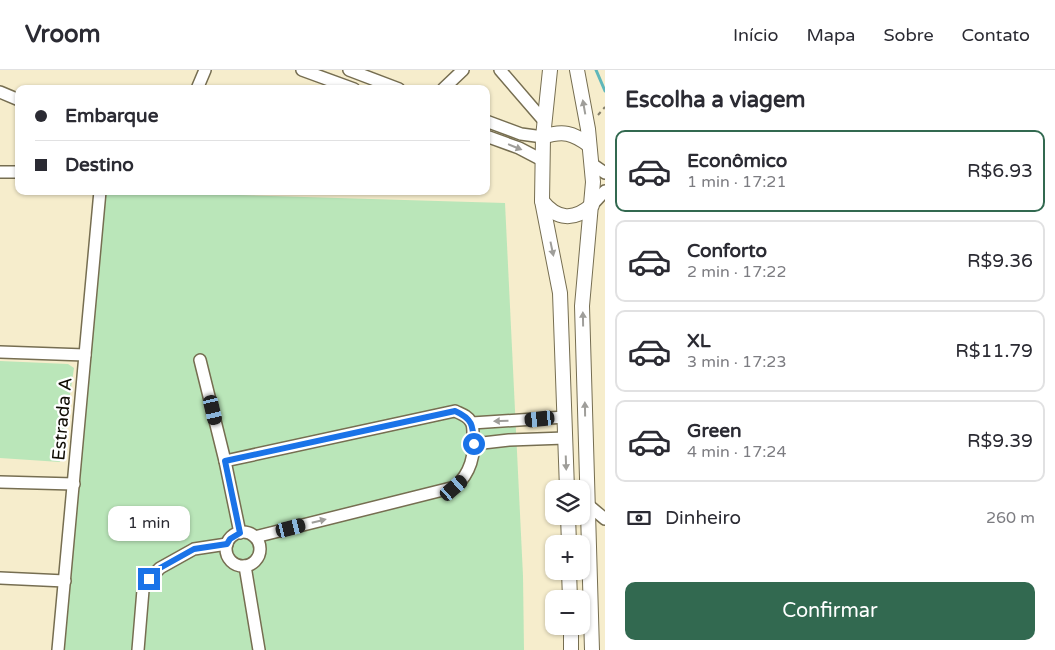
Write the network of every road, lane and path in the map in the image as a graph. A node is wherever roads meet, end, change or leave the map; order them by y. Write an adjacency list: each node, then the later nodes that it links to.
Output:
1 (205, 70): 8 (street)
2 (302, 70): 9 (street)
3 (349, 70): 10 (street)
4 (462, 70): 11 (street)
5 (500, 70): 14 (street)
6 (550, 70): 14 (main road)
7 (577, 70): 18 (main road, one-way to 7)
8 (199, 85)
9 (343, 85)
10 (388, 85)
11 (447, 85)
12 (0, 92): 13 (street)
13 (15, 98)
14 (544, 121): 17 (main road)
15 (490, 122): 17 (street)
16 (490, 137): 19 (street, one-way to 19)
17 (543, 137): 18 (main road); 19 (main road)
18 (589, 145): 20 (main road)
19 (542, 160): 26 (main road)
20 (592, 164): 23 (street); 27 (main road)
21 (0, 172): 22 (street)
22 (15, 172)
23 (605, 173)
24 (605, 191): 27 (street)
25 (100, 195): 29 (street, Estrada A)
26 (542, 201): 27 (main road); 31 (main road, one-way to 31)
27 (592, 205): 37 (main road, one-way to 27)
28 (0, 352): 29 (street)
29 (85, 355): 39 (street, Estrada A)
30 (200, 360): 35 (street)
31 (565, 417): 32 (street, one-way to 32); 33 (main road)
32 (472, 422): 34 (street); 35 (street)
33 (565, 438): 34 (street); 36 (main road, one-way to 36)
34 (474, 444): 44 (street, one-way to 34)
35 (225, 461): 43 (street)
36 (567, 480)
37 (587, 480)
38 (0, 482): 39 (street)
39 (74, 484): 48 (street, Estrada A)
40 (590, 506): 41 (street)
41 (605, 519)
42 (589, 525): 54 (main road)
43 (240, 533): 44 (street); 45 (street)
44 (255, 537): 46 (street)
45 (227, 544): 46 (street); 51 (street)
46 (245, 566): 52 (street)
47 (0, 578): 48 (street)
48 (65, 580): 50 (street, Estrada A)
49 (571, 635): 53 (main road)
50 (58, 650)
51 (138, 650)
52 (259, 650)
53 (572, 650)
54 (592, 650)

